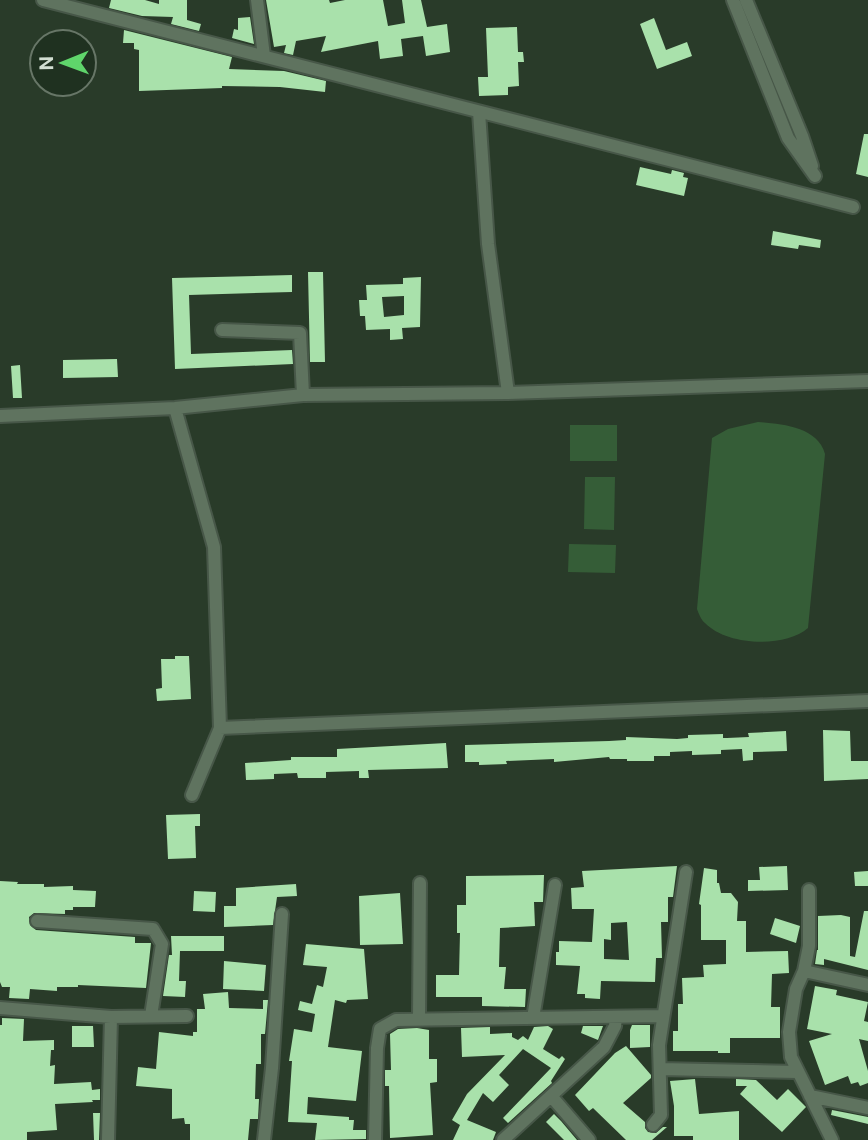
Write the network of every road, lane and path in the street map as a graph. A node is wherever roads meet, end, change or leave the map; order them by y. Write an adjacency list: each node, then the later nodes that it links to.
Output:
1 (43, 0): 5 (street)
2 (257, 0): 5 (street)
3 (733, 0): 4 (street)
4 (747, 0)
5 (264, 57): 6 (street)
6 (479, 112): 7 (street); 10 (street)
7 (853, 207)
8 (222, 330): 11 (street)
9 (868, 381): 10 (street)
10 (508, 393): 11 (street)
11 (303, 395): 12 (street)
12 (175, 408): 13 (street); 15 (street)
13 (0, 416)
14 (868, 701): 15 (street)
15 (220, 728): 16 (street)
16 (192, 795)
17 (686, 872): 28 (street)
18 (420, 883): 32 (street)
19 (555, 885): 30 (street)
20 (809, 890): 23 (street)
21 (282, 914): 40 (street)
22 (37, 921): 26 (street)
23 (804, 971): 24 (street); 34 (street)
24 (868, 985)
25 (0, 1008): 29 (street)
26 (151, 1016): 27 (street); 29 (street)
27 (187, 1016)
28 (663, 1016): 31 (street); 33 (street)
29 (111, 1017): 39 (street)
30 (533, 1018): 31 (street); 32 (street)
31 (616, 1018): 36 (street)
32 (419, 1020): 41 (street)
33 (660, 1069): 34 (street); 38 (street)
34 (797, 1072): 35 (street)
35 (810, 1096): 37 (street); 44 (street)
36 (552, 1097): 42 (street); 43 (street)
37 (868, 1108)
38 (653, 1125)
39 (108, 1140)
40 (264, 1140)
41 (375, 1140)
42 (503, 1140)
43 (589, 1140)
44 (832, 1140)

